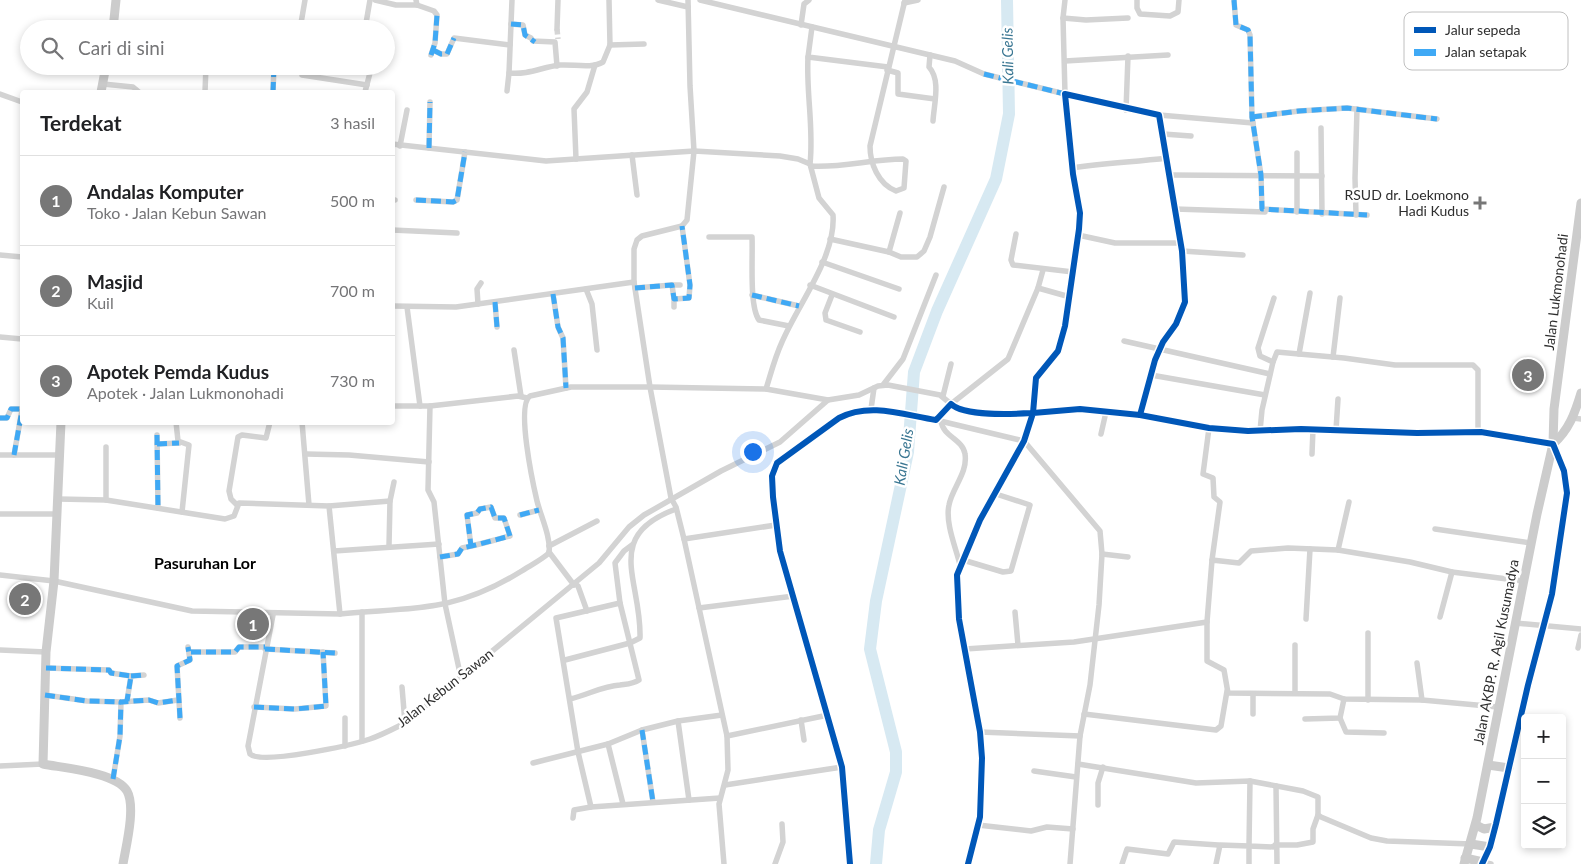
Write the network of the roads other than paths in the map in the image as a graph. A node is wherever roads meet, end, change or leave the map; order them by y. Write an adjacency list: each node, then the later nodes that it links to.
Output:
1 (116, 0): 22 (main road)
2 (305, 0): 23 (street)
3 (370, 0): 24 (street)
4 (375, 0): 18 (street)
5 (512, 0): 25 (street)
6 (558, 0): 28 (street)
7 (609, 0): 31 (street)
8 (658, 0): 19 (street)
9 (688, 0): 19 (street)
10 (700, 0): 26 (street)
11 (809, 0): 26 (street)
12 (918, 0): 17 (street)
13 (1065, 0): 20 (street)
14 (1137, 0): 15 (street)
15 (1178, 0)
16 (1234, 0): 65 (street)
17 (905, 2): 32 (street)
18 (417, 3): 30 (street)
19 (688, 7): 72 (street)
20 (1063, 18): 21 (street); 37 (street)
21 (1128, 18)
22 (113, 20)
23 (302, 20)
24 (366, 20)
25 (511, 24): 30 (street); 39 (street)
26 (801, 25): 27 (street)
27 (812, 27): 32 (street); 36 (street)
28 (557, 29)
29 (644, 44): 31 (street)
30 (510, 45): 41 (street)
31 (610, 45): 38 (street)
32 (894, 46): 33 (street); 40 (street)
33 (930, 55): 55 (street); 56 (street)
34 (1168, 55): 35 (street)
35 (1128, 56): 37 (street); 61 (street)
36 (808, 57): 40 (street); 79 (street)
37 (1065, 61): 55 (street)
38 (595, 65): 39 (street); 77 (street)
39 (556, 66): 41 (street)
40 (887, 68): 56 (street); 78 (street)
41 (509, 73): 53 (street)
42 (104, 75): 48 (main road)
43 (206, 75): 50 (street)
44 (274, 75): 51 (street)
45 (302, 75): 47 (street)
46 (370, 75): 47 (street)
47 (367, 85): 52 (street)
48 (102, 88): 49 (street)
49 (137, 90)
50 (205, 90)
51 (273, 90)
52 (366, 90)
53 (507, 91)
54 (0, 94): 57 (street)
55 (1065, 94): 61 (street); 80 (street)
56 (935, 99): 64 (street)
57 (20, 101)
58 (430, 102): 71 (street)
59 (1357, 109): 63 (street); 65 (street); 93 (street)
60 (407, 110): 70 (street)
61 (1126, 110): 62 (street)
62 (1159, 115): 65 (street); 67 (street)
63 (1437, 119)
64 (933, 120)
65 (1253, 120): 82 (street)
66 (1321, 128): 84 (street)
67 (1162, 134): 68 (street); 76 (street)
68 (1191, 136)
69 (395, 145): 70 (street)
70 (400, 146): 71 (street)
71 (429, 148): 73 (street)
72 (694, 151): 75 (street); 79 (street); 95 (street)
73 (465, 152): 77 (street); 87 (street)
74 (1297, 153): 83 (street)
75 (632, 155): 77 (street); 86 (street)
76 (1167, 158): 80 (street); 81 (street)
77 (576, 159)
78 (870, 162): 78 (street); 79 (street)
79 (811, 165): 101 (street)
80 (1072, 168): 99 (street)
81 (1170, 175): 82 (street); 89 (street)
82 (1260, 175): 83 (street); 90 (street)
83 (1298, 175): 84 (street); 90 (street)
84 (1322, 176): 92 (street)
85 (944, 187): 104 (street)
86 (636, 195)
87 (416, 200)
88 (1581, 203): 188 (main road, Jalan Lukmonohadi)
89 (1175, 209): 92 (street); 102 (street)
90 (1297, 212): 92 (street)
91 (900, 213): 104 (street)
92 (1322, 215): 93 (street)
93 (1356, 215): 94 (street)
94 (1367, 215)
95 (682, 226): 113 (street); 127 (street)
96 (395, 230): 97 (street)
97 (457, 233)
98 (1016, 234): 109 (street)
99 (1078, 235): 102 (street); 110 (street)
100 (709, 237): 122 (street)
101 (830, 239): 104 (street); 108 (street)
102 (1180, 243): 103 (street)
103 (1182, 251): 106 (street); 143 (street)
104 (889, 252)
105 (0, 255): 107 (street)
106 (1243, 255)
107 (20, 258)
108 (822, 262): 116 (street); 119 (street)
109 (1044, 270): 110 (street); 117 (street)
110 (1073, 272): 124 (street)
111 (936, 275): 150 (street)
112 (481, 283): 129 (street)
113 (635, 285): 114 (street); 118 (street); 151 (street)
114 (672, 285): 115 (street); 127 (street)
115 (680, 285)
116 (810, 285): 123 (street); 132 (street)
117 (1038, 288): 124 (street); 161 (street)
118 (586, 289): 121 (street); 142 (street)
119 (899, 289)
120 (1310, 293): 144 (street)
121 (553, 294): 128 (street); 152 (street)
122 (752, 295): 132 (street); 135 (street)
123 (832, 295): 134 (street); 137 (street)
124 (1070, 297): 168 (street)
125 (1274, 298): 146 (street)
126 (1340, 298): 145 (street)
127 (674, 299): 131 (street)
128 (495, 302): 129 (street); 136 (street)
129 (478, 304): 133 (street)
130 (395, 306): 133 (street)
131 (674, 306)
132 (799, 306): 135 (street)
133 (407, 307): 163 (street)
134 (894, 317)
135 (789, 326): 154 (street)
136 (497, 327)
137 (860, 332)
138 (0, 337): 139 (street)
139 (20, 339)
140 (1124, 341): 143 (street)
141 (514, 350): 158 (street)
142 (598, 350)
143 (1159, 350): 148 (street); 149 (street)
144 (1299, 354): 145 (street); 146 (street)
145 (1333, 357): 182 (street)
146 (1273, 362): 148 (street)
147 (951, 364): 157 (street)
148 (1270, 374): 156 (street)
149 (1151, 375): 156 (street); 169 (street)
150 (886, 384): 153 (street); 157 (street)
151 (650, 387): 152 (street); 154 (street); 199 (street)
152 (566, 388): 158 (street)
153 (874, 388): 160 (street); 165 (street)
154 (766, 389): 160 (street)
155 (1581, 393): 171 (main road)
156 (1265, 395): 181 (street)
157 (943, 396): 161 (street)
158 (524, 397): 164 (street); 208 (street)
159 (1338, 399): 180 (street)
160 (828, 400): 199 (street, Jalan Kebun Sawan)
161 (951, 404): 168 (street); 172 (street)
162 (395, 406): 163 (street)
163 (420, 406): 164 (street)
164 (430, 406): 195 (street)
165 (871, 409): 172 (street); 214 (street)
166 (20, 410): 170 (street)
167 (1106, 412): 168 (street); 169 (street); 183 (street)
168 (1033, 413): 185 (street)
169 (1140, 414): 178 (street)
170 (0, 418)
171 (1577, 418): 188 (main road)
172 (937, 420): 185 (street); 230 (street)
173 (20, 421): 193 (street)
174 (61, 425): 194 (main road)
175 (176, 425): 186 (street)
176 (269, 425): 203 (street)
177 (302, 425): 190 (street)
178 (1209, 428): 181 (street); 229 (street)
179 (1313, 429): 180 (street); 181 (street); 191 (street)
180 (1336, 430): 182 (street)
181 (1260, 431)
182 (1478, 432): 188 (street)
183 (1101, 434)
184 (158, 435): 187 (street)
185 (1024, 441): 197 (street); 226 (street)
186 (179, 443): 187 (street); 209 (street)
187 (158, 444): 206 (street)
188 (1553, 444): 217 (main road, Jalan AKBP. R. Agil Kusumadya); 249 (street)
189 (106, 447): 200 (street)
190 (306, 454): 195 (street); 204 (street)
191 (1312, 454)
192 (0, 455): 193 (street)
193 (14, 455): 194 (street)
194 (58, 455): 198 (main road)
195 (428, 462): 218 (street)
196 (394, 482): 201 (street)
197 (994, 493): 230 (street); 230 (street)
198 (58, 499): 200 (street); 211 (main road)
199 (672, 499): 207 (street); 235 (street, Jalan Kebun Sawan)
200 (106, 500): 206 (street)
201 (390, 501): 205 (street); 220 (street)
202 (1349, 502): 224 (street)
203 (237, 505): 204 (street); 209 (street)
204 (309, 505): 205 (street)
205 (329, 506): 225 (street)
206 (158, 508): 209 (street)
207 (676, 508): 216 (street); 219 (street)
208 (539, 510): 212 (street); 222 (street)
209 (182, 512)
210 (0, 514): 211 (street)
211 (56, 514): 234 (main road)
212 (520, 515)
213 (597, 521): 222 (street)
214 (776, 525): 216 (street); 236 (street)
215 (1435, 529): 217 (street)
216 (684, 539): 239 (street)
217 (1531, 543): 233 (main road, Jalan AKBP. R. Agil Kusumadya)
218 (439, 544): 220 (street); 227 (street)
219 (632, 545): 237 (street); 254 (street)
220 (389, 546): 225 (street)
221 (471, 546): 221 (street); 227 (street)
222 (549, 549): 235 (street); 238 (street)
223 (1310, 549): 224 (street); 229 (street); 246 (street)
224 (1338, 550): 231 (street)
225 (334, 551): 243 (street)
226 (1106, 554): 228 (street); 253 (street)
227 (440, 557): 238 (street)
228 (1128, 557)
229 (1212, 560): 247 (street)
230 (961, 563): 258 (street)
231 (1452, 572): 233 (street); 245 (street)
232 (0, 576): 234 (street)
233 (1524, 580): 248 (main road, Jalan AKBP. R. Agil Kusumadya)
234 (54, 581): 244 (street); 261 (main road)
235 (576, 585): 240 (street); 269 (street, Jalan Kebun Sawan)
236 (794, 596): 239 (street); 283 (street)
237 (620, 603): 240 (street); 254 (street)
238 (445, 604): 241 (street); 269 (street)
239 (699, 608): 286 (street)
240 (586, 611): 264 (street)
241 (362, 612): 243 (street); 300 (street)
242 (1015, 612): 255 (street)
243 (340, 614): 244 (street)
244 (273, 615): 257 (street, Jalan Kebun Sawan)
245 (1440, 617)
246 (1306, 619)
247 (1207, 622): 253 (street); 271 (street)
248 (1515, 623): 249 (street); 282 (main road, Jalan AKBP. R. Agil Kusumadya)
249 (1543, 626): 250 (street); 311 (street)
250 (1581, 629)
251 (1368, 633): 278 (street)
252 (1581, 635): 259 (street)
253 (1096, 638): 255 (street); 284 (street)
254 (630, 643): 264 (street); 275 (street)
255 (1018, 645): 258 (street)
256 (1295, 645): 272 (street)
257 (265, 648): 262 (street); 277 (street); 281 (street, Jalan Kebun Sawan)
258 (965, 648): 295 (street)
259 (1578, 648)
260 (0, 650): 261 (street)
261 (46, 652): 266 (main road)
262 (323, 652): 263 (street); 281 (street)
263 (335, 653)
264 (565, 660): 275 (street)
265 (1417, 663): 279 (street)
266 (46, 668): 267 (street); 274 (main road)
267 (130, 676): 268 (street); 280 (street)
268 (144, 676)
269 (461, 678): 293 (street, Jalan Kebun Sawan)
270 (402, 686): 293 (street)
271 (1227, 691): 273 (street); 284 (street)
272 (1295, 693): 273 (street); 276 (street)
273 (1254, 694): 285 (street)
274 (45, 695): 280 (street); 305 (main road)
275 (570, 699): 303 (street)
276 (1344, 699): 278 (street); 289 (street)
277 (178, 700): 280 (street); 287 (street)
278 (1368, 700): 279 (street)
279 (1422, 700): 282 (street)
280 (124, 702): 314 (street)
281 (254, 707): 302 (street, Jalan Kebun Sawan)
282 (1498, 707): 307 (main road, Jalan AKBP. R. Agil Kusumadya)
283 (828, 714): 291 (street); 310 (street)
284 (1084, 714): 298 (street)
285 (1253, 714)
286 (722, 715): 292 (street); 297 (street)
287 (180, 718)
288 (344, 718): 302 (street)
289 (1340, 718): 290 (street); 296 (street)
290 (1305, 719)
291 (801, 720): 297 (street); 299 (street)
292 (678, 721): 294 (street); 319 (street)
293 (405, 723): 300 (street, Jalan Kebun Sawan)
294 (642, 730): 301 (street); 320 (street)
295 (980, 732): 298 (street); 328 (street)
296 (1384, 733)
297 (727, 736): 316 (street)
298 (1080, 736): 306 (street)
299 (804, 740)
300 (362, 741): 302 (street, Jalan Kebun Sawan)
301 (608, 744): 303 (street); 321 (street)
302 (345, 746)
303 (578, 749): 304 (street); 323 (street)
304 (534, 763)
305 (43, 764): 308 (street); 314 (main road)
306 (1078, 764): 309 (street); 313 (street)
307 (1488, 765): 311 (main road); 327 (main road, Jalan AKBP. R. Agil Kusumadya)
308 (0, 766)
309 (1103, 766): 315 (street); 322 (street)
310 (842, 767): 316 (street); 341 (street)
311 (1509, 768): 329 (street)
312 (1034, 771): 313 (street)
313 (1076, 776): 330 (street)
314 (113, 779): 338 (main road)
315 (1250, 781): 317 (street); 333 (street)
316 (725, 785): 318 (street)
317 (1276, 786): 324 (street); 334 (street)
318 (720, 798): 319 (street); 339 (street)
319 (689, 800): 320 (street)
320 (653, 802): 321 (street)
321 (623, 804): 323 (street)
322 (1098, 805)
323 (591, 806): 325 (street)
324 (1318, 815): 331 (street); 334 (street)
325 (573, 818)
326 (782, 824): 340 (street)
327 (1476, 824): 329 (main road); 331 (main road, Jalan AKBP. R. Agil Kusumadya)
328 (978, 825): 330 (street); 342 (street)
329 (1495, 827): 335 (street)
330 (1073, 829): 343 (street)
331 (1471, 844): 335 (main road); 336 (main road, Jalan AKBP. R. Agil Kusumadya)
332 (1218, 845): 333 (street); 344 (street); 345 (street)
333 (1250, 846): 334 (street); 346 (street)
334 (1275, 846): 347 (street)
335 (1490, 847): 337 (street)
336 (1465, 861): 337 (main road)
337 (1485, 863)
338 (124, 864)
339 (724, 864)
340 (775, 864)
341 (850, 864)
342 (968, 864)
343 (1070, 864)
344 (1122, 864)
345 (1216, 864)
346 (1249, 864)
347 (1277, 864)

